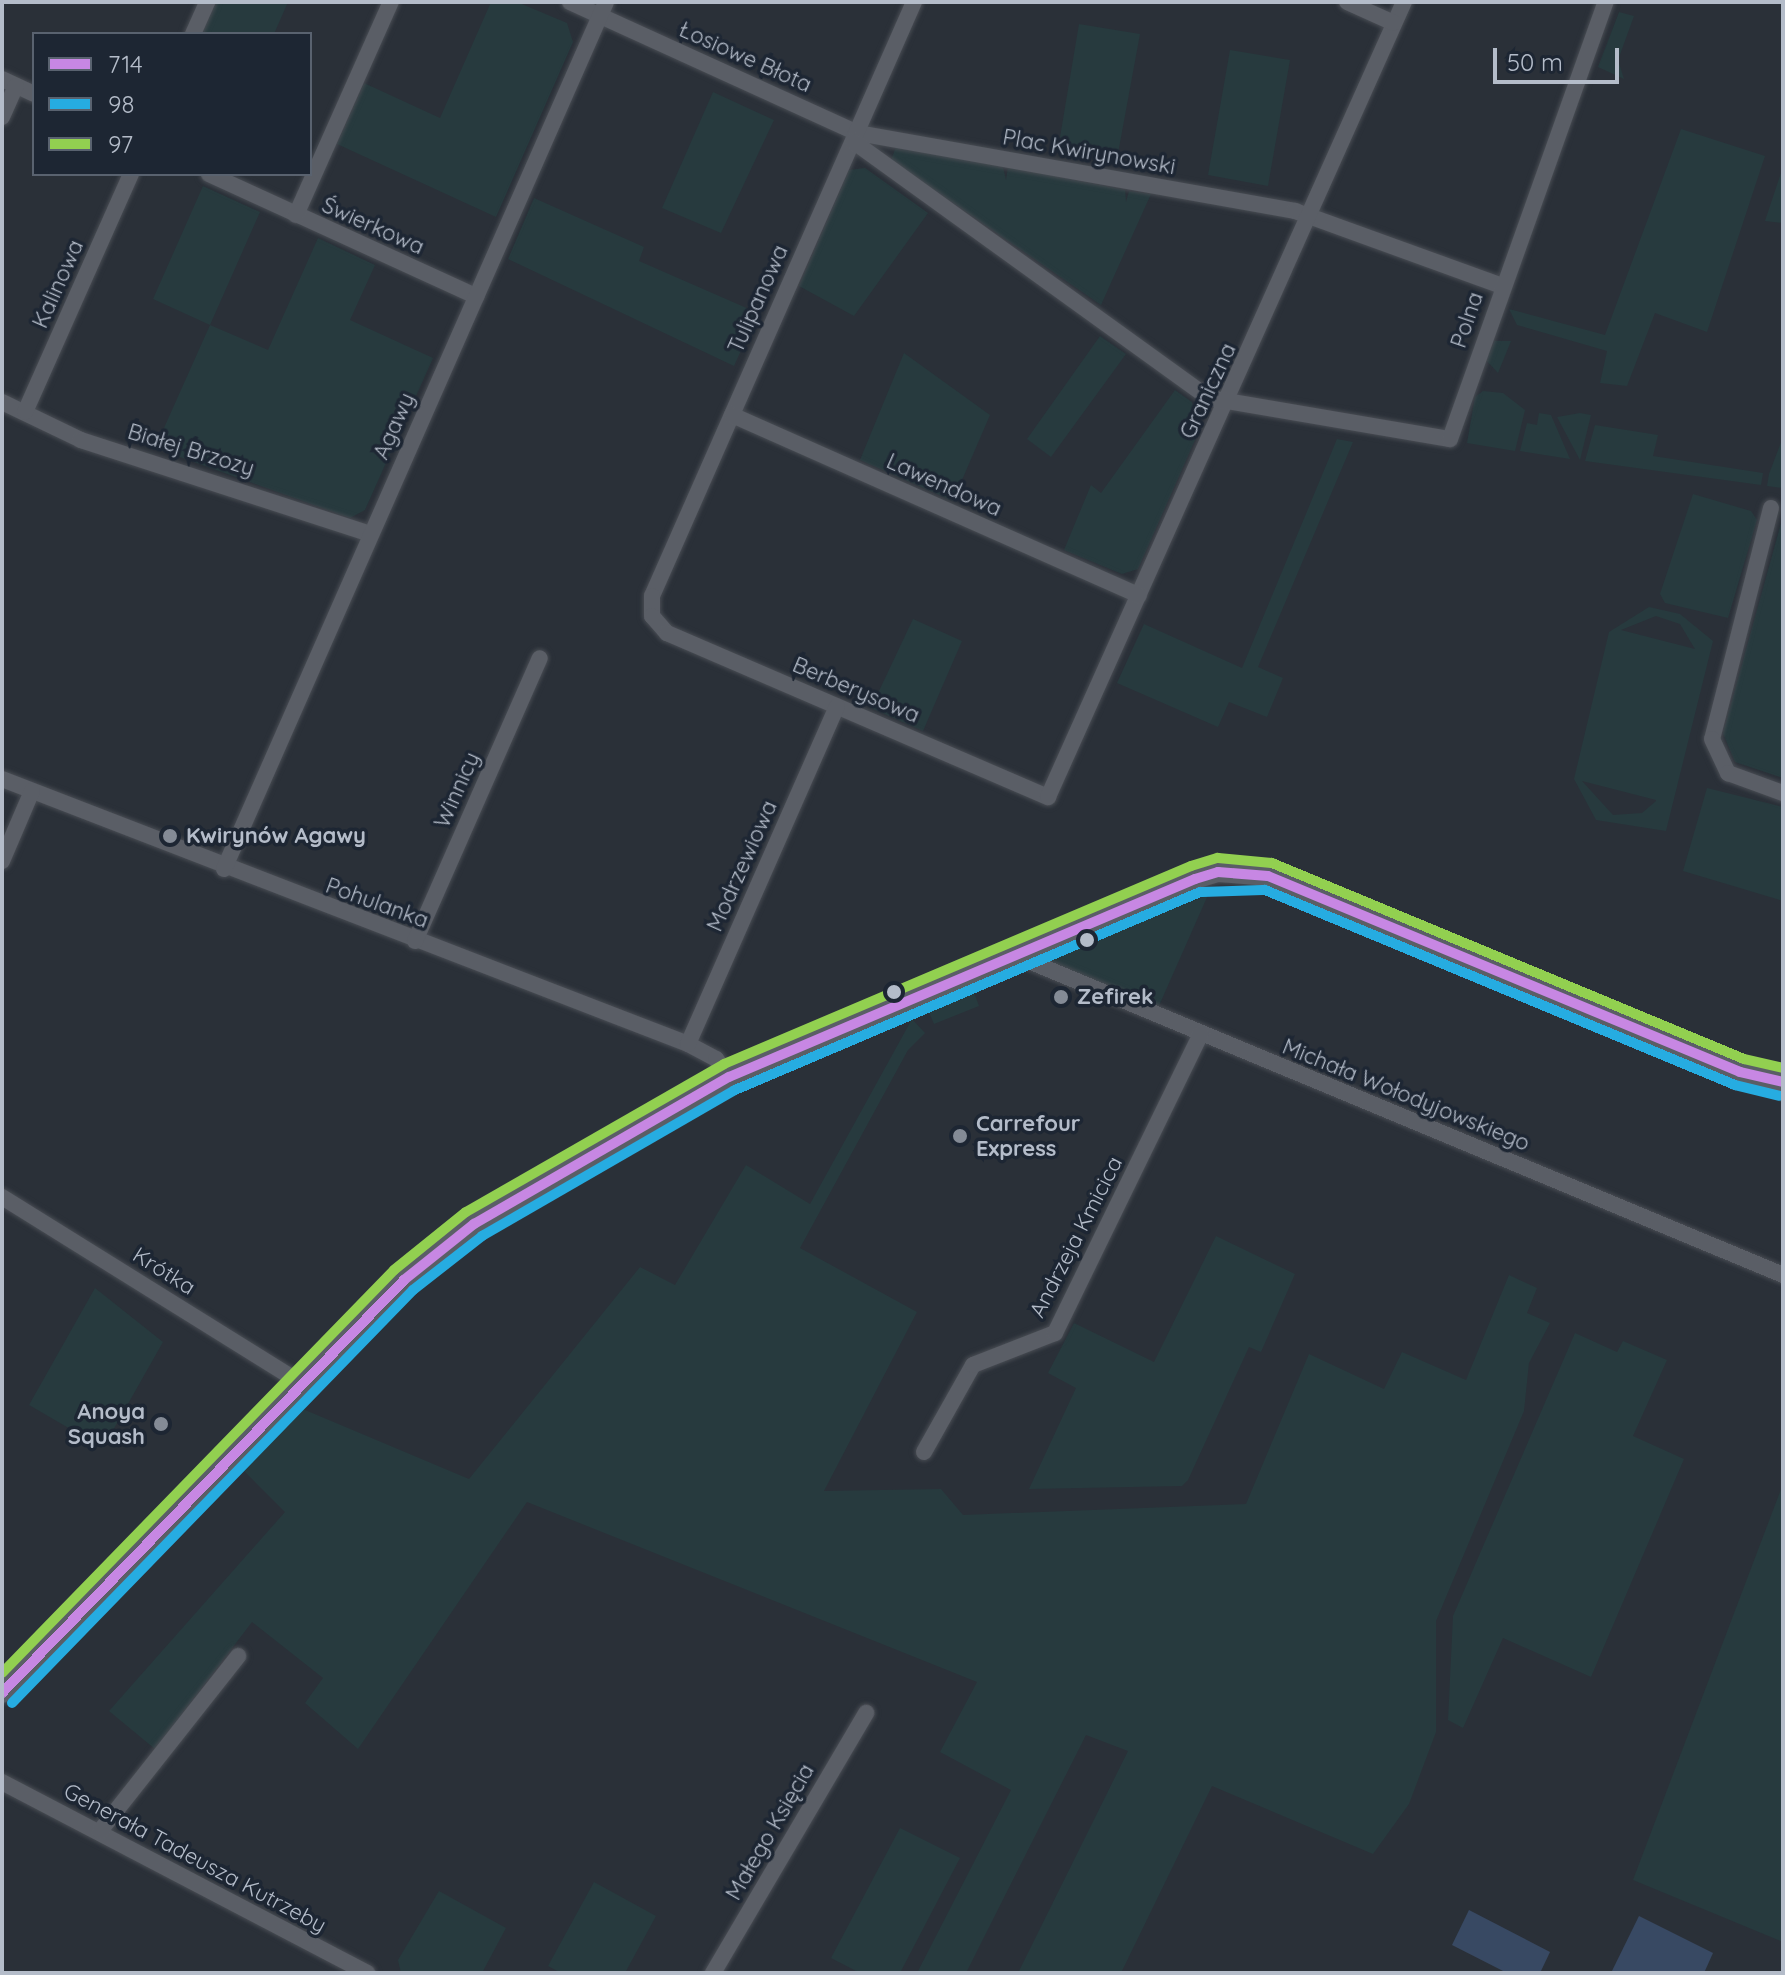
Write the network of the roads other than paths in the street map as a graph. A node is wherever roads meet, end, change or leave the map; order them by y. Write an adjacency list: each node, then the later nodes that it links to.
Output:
1 (207, 2): 10 (street)
2 (391, 2): 17 (street)
3 (570, 2): 8 (street, Łosiowe Błota)
4 (914, 2): 14 (street, Tulipanowa)
5 (1347, 2): 9 (street)
6 (1404, 2): 9 (street, Graniczna)
7 (1606, 2): 19 (street, Polna)
8 (603, 9): 14 (street, Łosiowe Błota); 20 (street, Agawy)
9 (1394, 23): 18 (street, Graniczna)
10 (194, 32)
11 (9, 83): 12 (street); 13 (street)
12 (32, 93)
13 (2, 117)
14 (856, 138): 18 (street, Plac Kwirynowski); 22 (street); 24 (street, Tulipanowa)
15 (130, 176): 23 (street, Kalinowa)
16 (213, 176): 17 (street, Świerkowa)
17 (296, 215): 20 (street, Świerkowa)
18 (1312, 217): 19 (street, Plac Kwirynowski); 22 (street, Graniczna)
19 (1502, 286): 22 (street, Polna)
20 (476, 296): 26 (street, Agawy)
21 (2, 402): 23 (street, Białej Brzozy)
22 (1226, 403): 27 (street, Graniczna)
23 (25, 412): 26 (street, Białej Brzozy)
24 (732, 415): 27 (street, Lawendowa); 28 (street, Tulipanowa)
25 (1771, 508): 33 (street)
26 (370, 534): 36 (street, Agawy)
27 (1139, 595): 34 (street, Graniczna)
28 (652, 616): 30 (street, Berberysowa)
29 (540, 658): 37 (street, Winnicy)
30 (837, 706): 34 (street, Berberysowa); 40 (street, Modrzewiowa)
31 (2, 779): 32 (street, Pohulanka)
32 (32, 791): 35 (street); 36 (street, Pohulanka)
33 (1783, 793)
34 (1048, 797)
35 (2, 861)
36 (224, 869): 37 (street, Pohulanka)
37 (415, 941): 40 (street, Pohulanka)
38 (1012, 954): 39 (street, Michała Wołodyjowskiego); 41 (street); 42 (street)
39 (1201, 1034): 44 (street, Michała Wołodyjowskiego); 46 (street, Andrzeja Kmicica)
40 (688, 1044): 41 (street, Pohulanka)
41 (729, 1077): 45 (street)
42 (1783, 1082)
43 (2, 1197): 45 (street, Krótka)
44 (1783, 1275)
45 (302, 1384): 48 (street)
46 (924, 1452)
47 (238, 1656): 51 (street)
48 (2, 1693)
49 (866, 1713): 53 (street, Małego Księcia)
50 (2, 1782): 51 (street, Generała Tadeusza Kutrzeby)
51 (100, 1831): 52 (street, Generała Tadeusza Kutrzeby)
52 (367, 1973)
53 (713, 1973)

